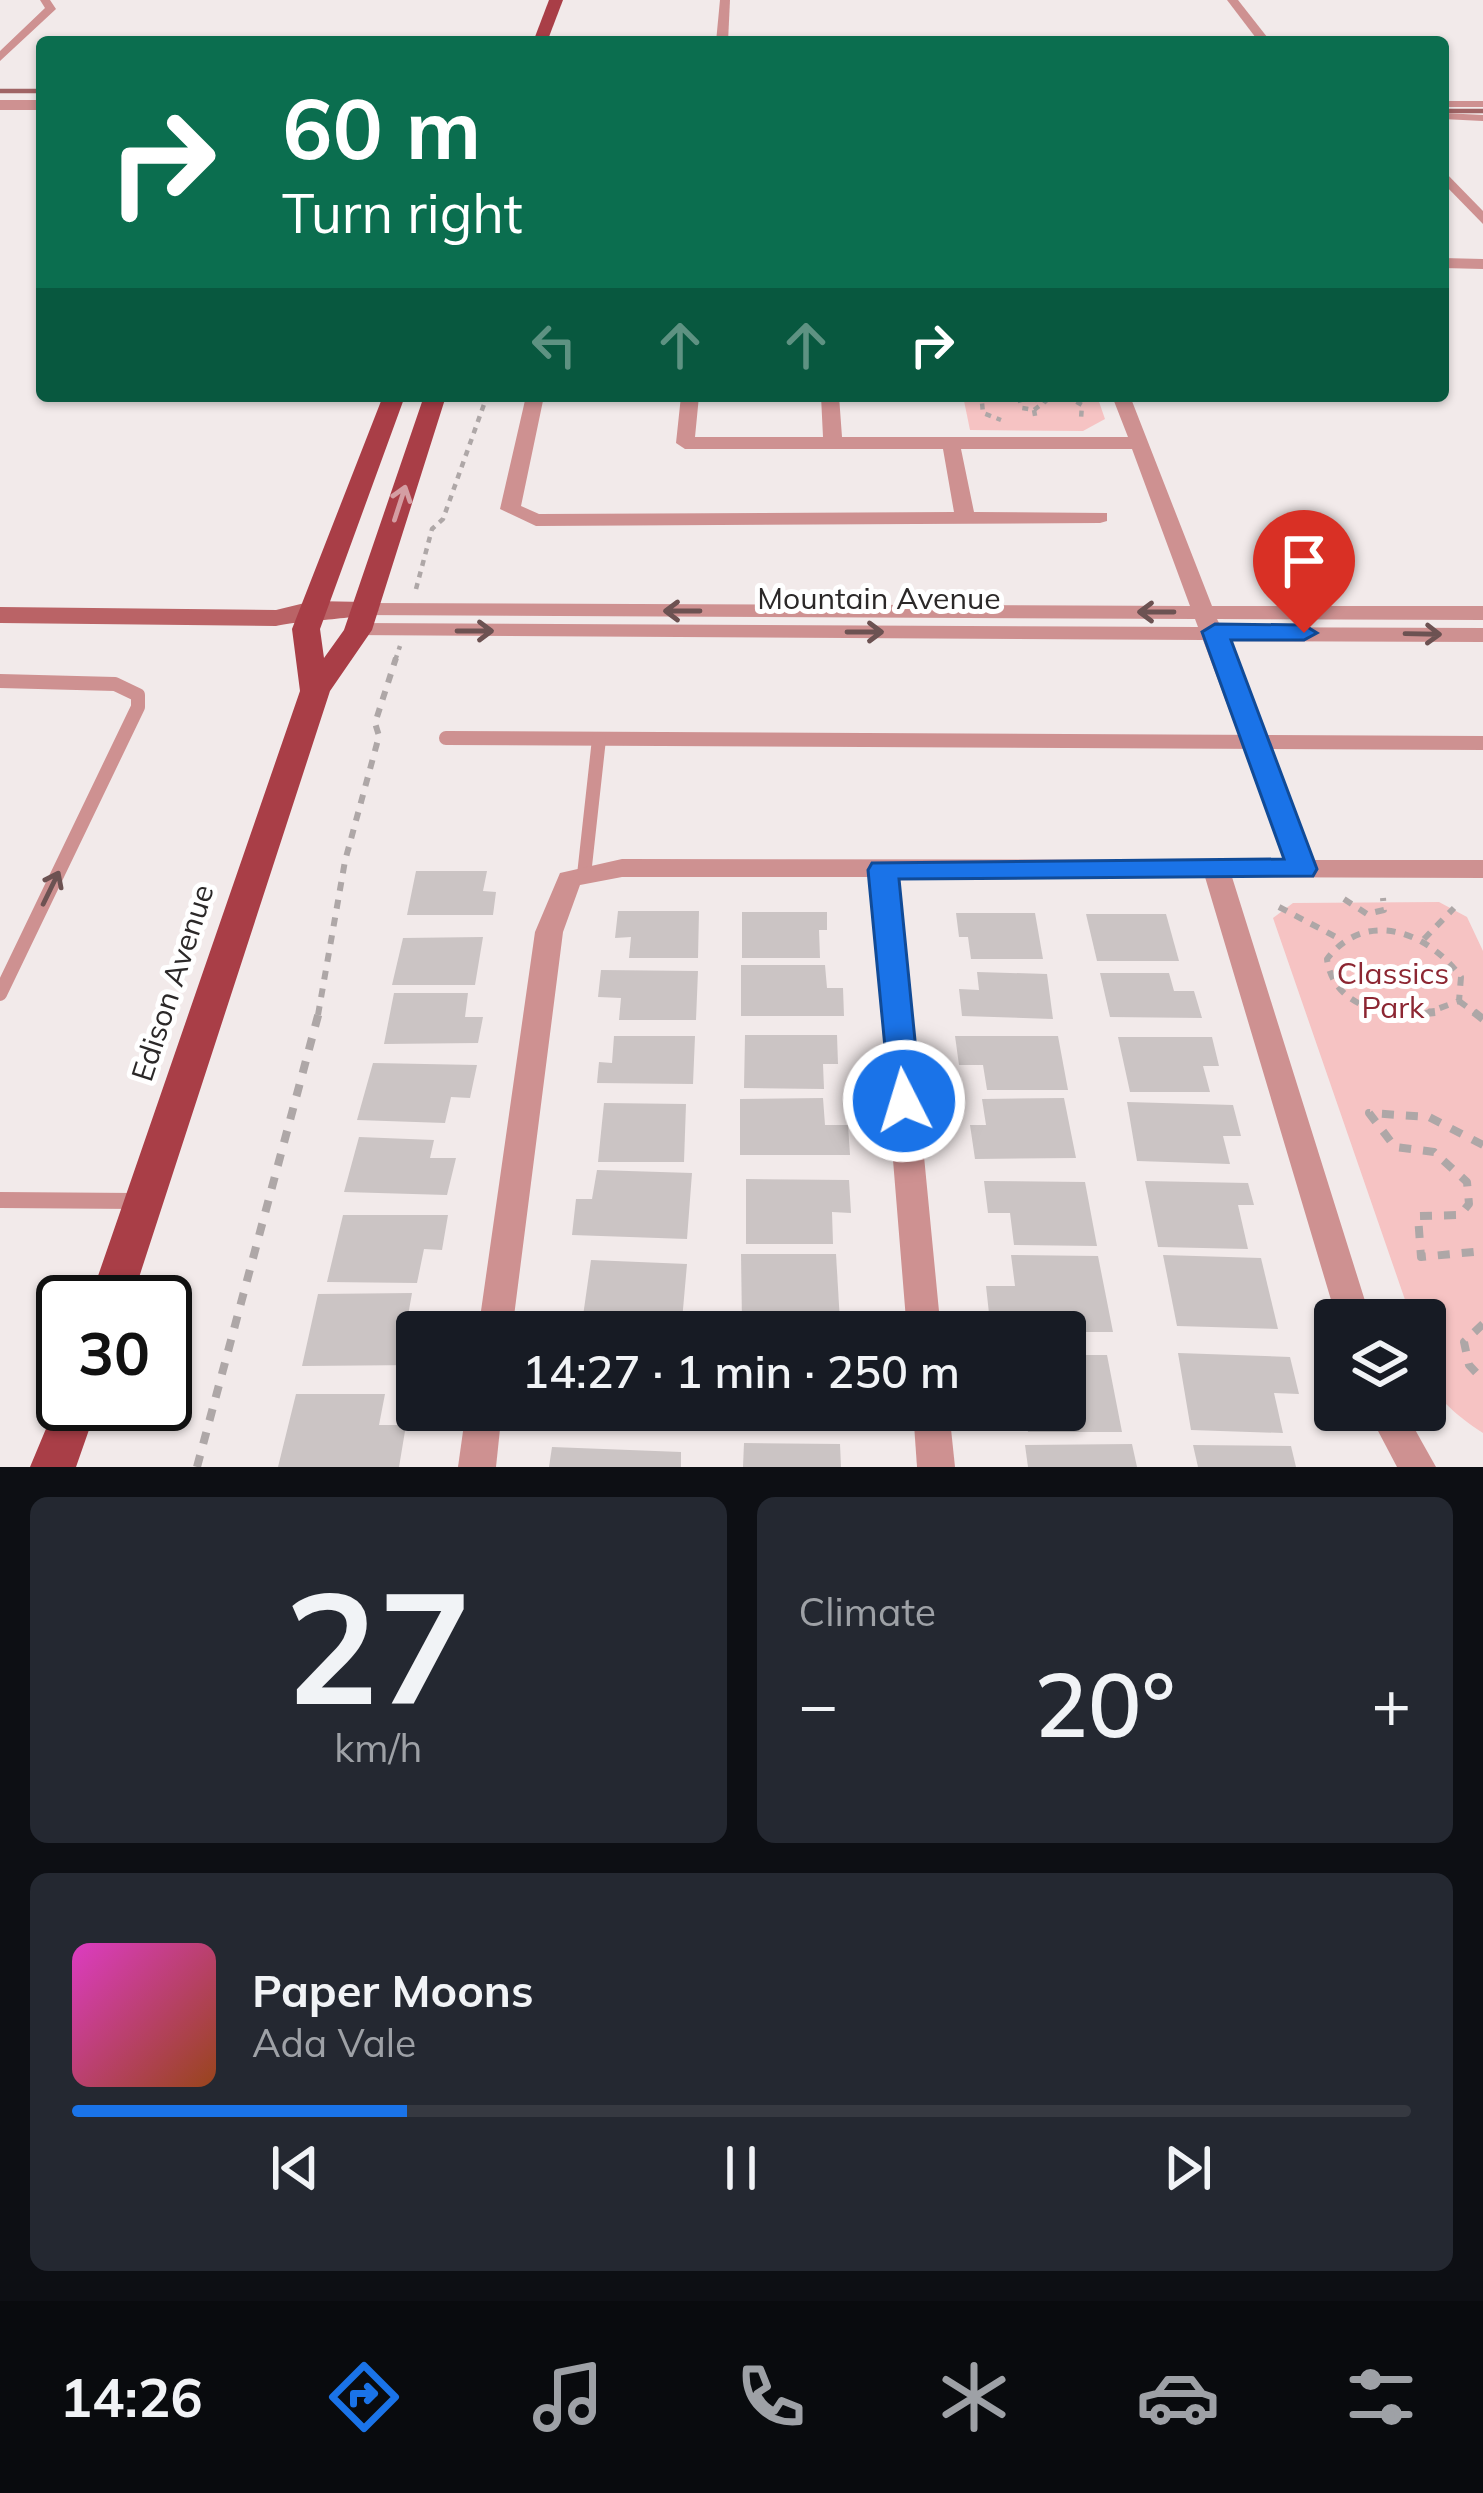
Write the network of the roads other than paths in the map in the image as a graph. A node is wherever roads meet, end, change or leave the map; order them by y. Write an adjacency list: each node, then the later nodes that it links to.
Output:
1 (45, 0): 8 (street)
2 (556, 0): 5 (main road)
3 (725, 0): 6 (street)
4 (1232, 0): 7 (street)
5 (542, 36)
6 (722, 36)
7 (1260, 36)
8 (2, 58)
9 (1449, 104): 10 (lane)
10 (1483, 104)
11 (0, 105): 12 (street)
12 (36, 105)
13 (1449, 116): 14 (lane)
14 (1483, 118)
15 (1449, 181): 16 (street)
16 (1483, 220)
17 (1449, 263): 18 (street)
18 (1483, 263)
19 (392, 402): 32 (main road, Edison Avenue)
20 (433, 402): 33 (main road, Edison Avenue, one-way to 20)
21 (534, 402): 29 (street)
22 (689, 402): 25 (street)
23 (830, 402): 25 (street)
24 (1123, 402): 27 (street)
25 (833, 443): 26 (street)
26 (952, 443): 27 (street); 29 (street)
27 (1138, 443): 34 (street)
28 (1100, 517): 29 (street)
29 (964, 518)
30 (1483, 613): 34 (street, Mountain Avenue)
31 (0, 615): 32 (main road, Mountain Avenue)
32 (310, 619): 33 (main road, Mountain Avenue); 37 (main road, Edison Avenue)
33 (361, 620): 34 (street, Mountain Avenue); 37 (main road, Edison Avenue)
34 (1211, 622): 35 (street, Mountain Avenue, one-way to 35); 40 (street)
35 (1483, 634)
36 (0, 681): 47 (lane, one-way to 36)
37 (315, 691): 49 (main road, Edison Avenue)
38 (446, 738): 39 (lane)
39 (599, 739): 40 (lane); 46 (lane)
40 (1252, 742): 41 (lane); 42 (street)
41 (1483, 743)
42 (1302, 869): 43 (street); 45 (street)
43 (1483, 869)
44 (883, 870): 45 (street); 46 (street); 53 (street)
45 (1216, 870): 51 (street)
46 (584, 875): 52 (street)
47 (0, 994)
48 (0, 1200): 49 (lane)
49 (145, 1201): 50 (main road, Edison Avenue)
50 (119, 1275)
51 (1348, 1299)
52 (498, 1311)
53 (922, 1311)
54 (66, 1431): 58 (main road)
55 (481, 1431): 59 (street)
56 (933, 1431): 60 (street)
57 (1397, 1431): 61 (street)
58 (53, 1467)
59 (477, 1467)
60 (936, 1467)
61 (1417, 1467)

